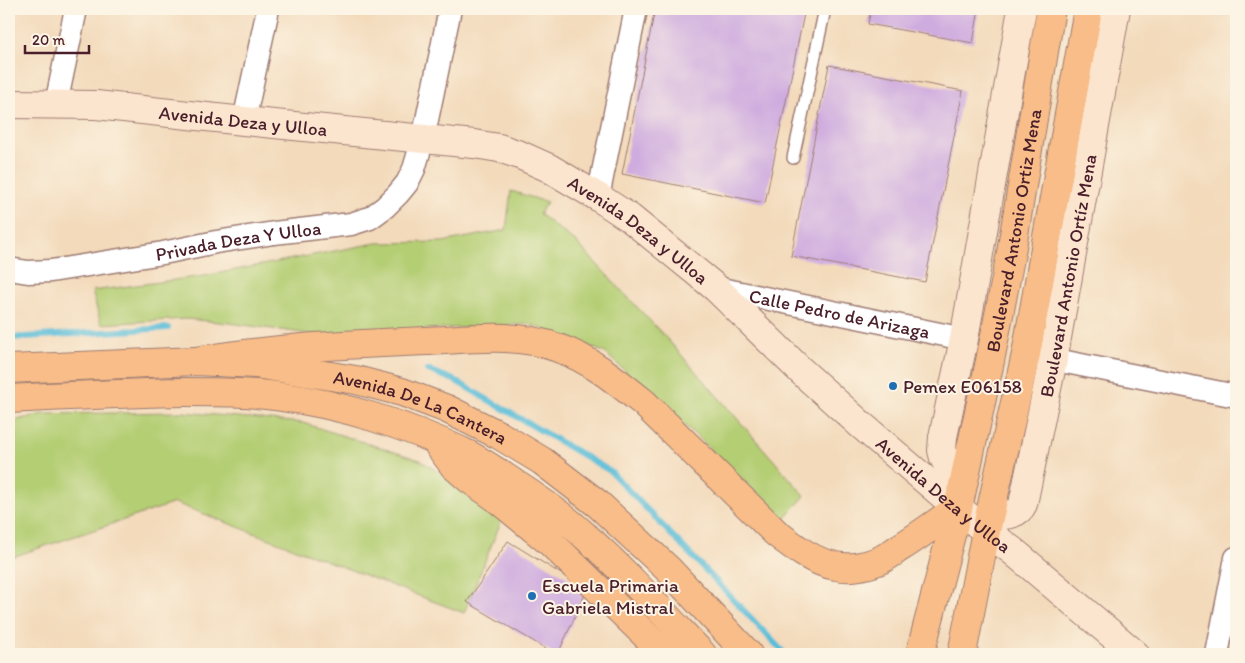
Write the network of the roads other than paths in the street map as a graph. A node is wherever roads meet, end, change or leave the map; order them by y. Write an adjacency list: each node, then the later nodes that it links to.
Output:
1 (76, 9): 11 (street)
2 (268, 9): 12 (street)
3 (450, 9): 13 (street, Privada Deza Y Ulloa)
4 (636, 9): 15 (street)
5 (825, 9): 14 (lane)
6 (1088, 9): 19 (main road, Boulevard Antonio Ortiz Mena)
7 (1116, 9): 20 (street, Boulevard Antonio Ortíz Mena)
8 (1021, 17): 9 (street); 18 (street)
9 (1049, 20): 26 (main road, Boulevard Antonio Ortiz Mena)
10 (9, 104): 11 (street, Avenida Deza y Ulloa)
11 (56, 104): 12 (street, Avenida Deza y Ulloa)
12 (244, 121): 13 (street, Avenida Deza y Ulloa)
13 (423, 139): 15 (street, Avenida Deza y Ulloa); 16 (street, Privada Deza Y Ulloa)
14 (793, 158)
15 (598, 197): 17 (street, Avenida Deza y Ulloa)
16 (9, 270)
17 (716, 288): 18 (street, Calle Pedro de Arizaga); 26 (street, Avenida Deza y Ulloa)
18 (964, 339): 26 (street)
19 (1026, 354): 20 (street); 27 (main road, Boulevard Antonio Ortiz Mena)
20 (1053, 360): 23 (street); 27 (street, Boulevard Antonio Ortíz Mena)
21 (196, 361): 22 (main road, Avenida De La Cantera); 26 (main road); 31 (main road, Avenida De La Cantera)
22 (9, 369)
23 (1236, 396)
24 (9, 399): 25 (main road, Avenida De La Cantera)
25 (434, 439): 29 (main road); 30 (main road, Avenida De La Cantera)
26 (959, 499): 27 (street, Avenida Deza y Ulloa); 32 (main road, Boulevard Antonio Ortiz Mena)
27 (987, 523): 33 (main road, Boulevard Antonio Ortiz Mena); 34 (street, Avenida Deza y Ulloa)
28 (1236, 558): 35 (street)
29 (666, 654)
30 (702, 654)
31 (748, 654)
32 (920, 654)
33 (962, 654)
34 (1136, 654)
35 (1217, 654)

